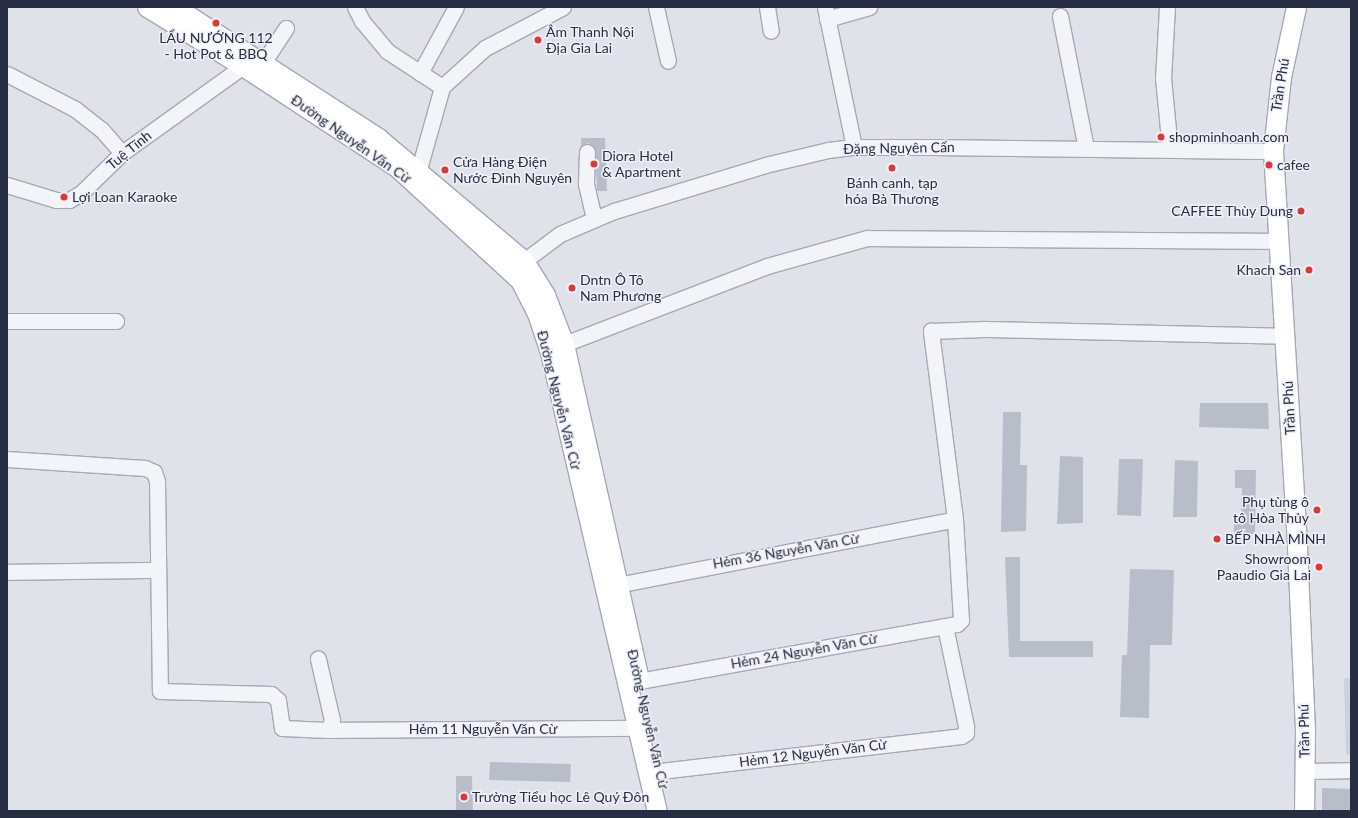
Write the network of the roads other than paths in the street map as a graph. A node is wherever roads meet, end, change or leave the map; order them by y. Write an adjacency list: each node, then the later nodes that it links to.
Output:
1 (147, 7): 15 (main road, Đường Nguyễn Văn Cừ)
2 (175, 7): 15 (main road, Đường Nguyễn Văn Cừ)
3 (355, 7): 18 (street)
4 (456, 7): 18 (street)
5 (563, 7): 19 (street)
6 (656, 7): 16 (street)
7 (767, 7): 14 (street)
8 (869, 7): 11 (street)
9 (1167, 7): 22 (street)
10 (1296, 7): 23 (main road, Trần Phú)
11 (826, 13): 20 (street)
12 (1060, 16): 21 (street)
13 (286, 28): 15 (street)
14 (771, 31)
15 (253, 61): 25 (street, Tuệ Tĩnh); 26 (main road, Đường Nguyễn Văn Cừ); 35 (main road, Đường Nguyễn Văn Cừ)
16 (668, 61)
17 (7, 74): 25 (street)
18 (420, 74): 19 (street)
19 (442, 87): 26 (street)
20 (854, 147): 21 (street, Đặng Nguyên Cẩn); 28 (street, Đặng Nguyên Cẩn)
21 (1086, 148): 22 (street, Đặng Nguyên Cẩn)
22 (1170, 149): 23 (street, Đặng Nguyên Cẩn)
23 (1273, 151): 29 (main road, Trần Phú)
24 (587, 152): 28 (street)
25 (122, 153): 27 (street, Tuệ Tĩnh)
26 (419, 169): 30 (main road, Đường Nguyễn Văn Cừ)
27 (7, 185)
28 (594, 218): 30 (street, Đặng Nguyên Cẩn)
29 (1279, 240): 33 (main road, Trần Phú); 34 (street)
30 (524, 261): 34 (main road, Đường Nguyễn Văn Cừ)
31 (7, 321): 32 (street)
32 (116, 321)
33 (1286, 336): 37 (street); 48 (main road, Trần Phú)
34 (564, 344): 35 (main road, Đường Nguyễn Văn Cừ)
35 (575, 429): 40 (main road, Đường Nguyễn Văn Cừ); 44 (main road, Đường Nguyễn Văn Cừ)
36 (7, 459): 38 (street)
37 (955, 519): 40 (street, Hẻm 36 Nguyễn Văn Cừ); 41 (street, Hẻm 24 Nguyễn Văn Cừ)
38 (157, 570): 39 (street); 45 (street, Hẻm 11 Nguyễn Văn Cừ)
39 (7, 572)
40 (617, 585): 43 (main road, Đường Nguyễn Văn Cừ)
41 (945, 626): 43 (street, Hẻm 24 Nguyễn Văn Cừ); 47 (street, Hẻm 12 Nguyễn Văn Cừ)
42 (318, 659): 45 (street)
43 (639, 681): 44 (main road, Đường Nguyễn Văn Cừ)
44 (644, 727): 45 (street, Hẻm 11 Nguyễn Văn Cừ); 47 (main road, Đường Nguyễn Văn Cừ); 49 (main road, Đường Nguyễn Văn Cừ)
45 (328, 730)
46 (1351, 770): 48 (street)
47 (660, 771): 50 (main road, Đường Nguyễn Văn Cừ)
48 (1305, 771): 51 (main road, Trần Phú)
49 (657, 811)
50 (670, 811)
51 (1304, 811)

